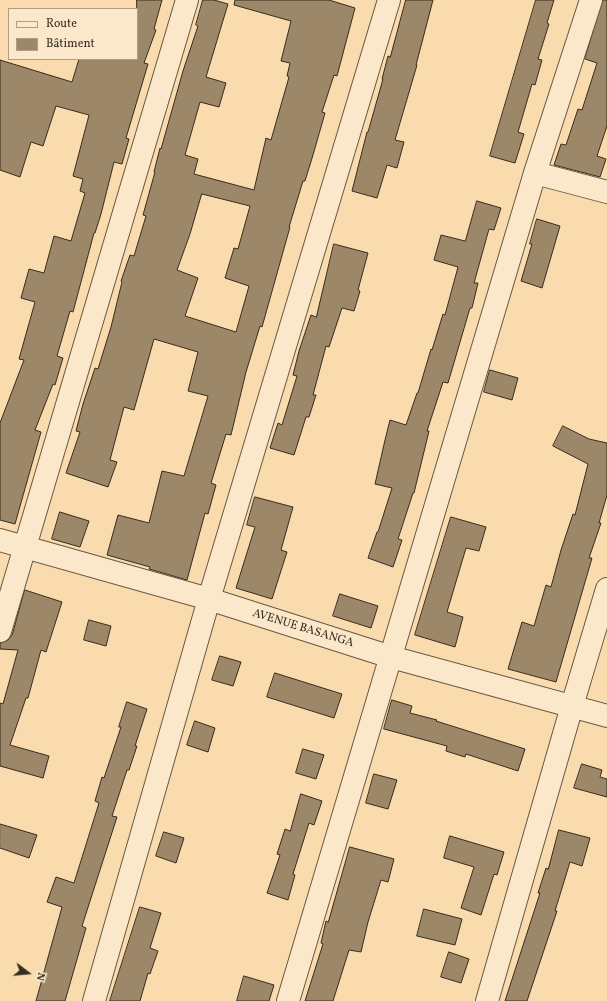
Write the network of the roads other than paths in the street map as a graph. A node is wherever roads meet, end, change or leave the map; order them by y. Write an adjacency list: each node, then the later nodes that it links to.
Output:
1 (187, 0): 7 (street)
2 (388, 0): 9 (street)
3 (591, 0): 4 (street)
4 (535, 173): 5 (street); 11 (street)
5 (607, 192)
6 (0, 540): 7 (street, AVENUE BASANGA)
7 (25, 547): 9 (street, AVENUE BASANGA); 10 (street)
8 (607, 589): 12 (street)
9 (209, 599): 11 (street, AVENUE BASANGA); 14 (street)
10 (0, 631)
11 (391, 657): 12 (street, AVENUE BASANGA); 15 (street)
12 (572, 706): 13 (street, AVENUE BASANGA); 16 (street)
13 (607, 716)
14 (94, 1001)
15 (288, 1001)
16 (487, 1001)

